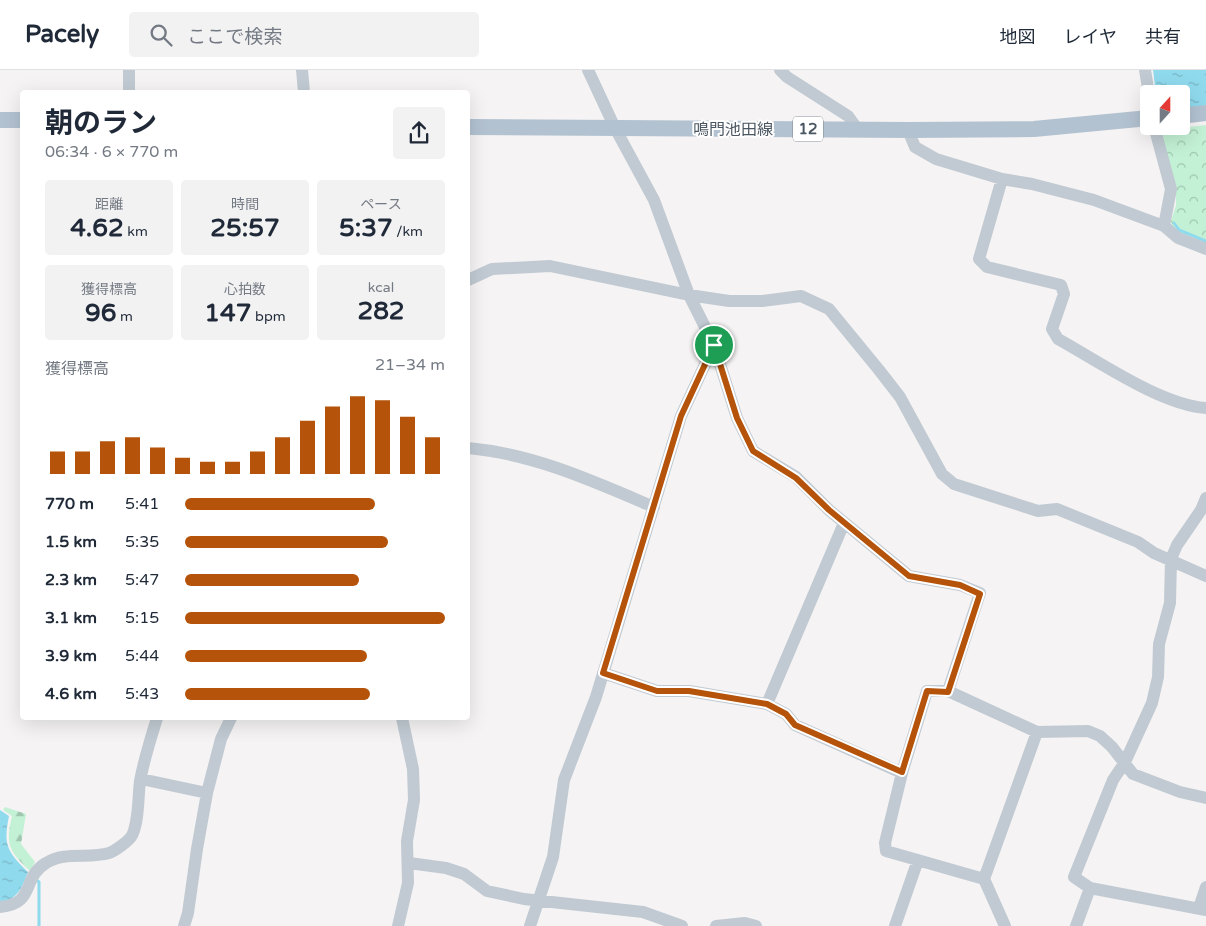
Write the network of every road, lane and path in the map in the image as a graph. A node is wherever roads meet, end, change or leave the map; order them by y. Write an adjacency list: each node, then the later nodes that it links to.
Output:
1 (129, 70): 7 (street)
2 (302, 70): 8 (street)
3 (588, 70): 15 (street)
4 (780, 70): 16 (street)
5 (1146, 70): 6 (street)
6 (1148, 85)
7 (129, 90)
8 (304, 90)
9 (1206, 114): 10 (main road)
10 (1190, 115)
11 (1140, 119): 17 (main road, 鳴門池田線 / 12)
12 (0, 120): 13 (main road)
13 (20, 120)
14 (470, 127): 15 (main road, 鳴門池田線 / 12)
15 (615, 128): 16 (main road, 鳴門池田線 / 12); 23 (street)
16 (858, 130): 17 (main road, 鳴門池田線 / 12)
17 (908, 130): 19 (street)
18 (1157, 135): 20 (street)
19 (1002, 179): 20 (street); 25 (street)
20 (1164, 226): 21 (street)
21 (1206, 250)
22 (470, 279): 23 (street)
23 (689, 296): 24 (street); 30 (street)
24 (714, 345): 28 (street); 29 (street)
25 (1206, 408)
26 (470, 448): 28 (street)
27 (1206, 498): 30 (street)
28 (654, 507): 32 (street)
29 (844, 523): 33 (street); 34 (street)
30 (1171, 559): 31 (street); 39 (street)
31 (1206, 576)
32 (603, 673): 34 (street); 49 (street)
33 (948, 692): 38 (street); 40 (street)
34 (767, 704): 40 (street)
35 (156, 720): 41 (street)
36 (230, 720): 42 (street)
37 (402, 720): 45 (street)
38 (1037, 732): 39 (street); 46 (street)
39 (1125, 762): 43 (street); 48 (street)
40 (902, 772): 44 (street)
41 (140, 779): 42 (street); 50 (street)
42 (207, 793): 52 (street)
43 (1206, 798)
44 (918, 860): 46 (street); 58 (street)
45 (409, 863): 49 (street); 53 (street)
46 (984, 879): 59 (street)
47 (1206, 886): 51 (street)
48 (1090, 888): 51 (street); 60 (street)
49 (537, 901): 54 (street); 55 (street)
50 (0, 907)
51 (1202, 909)
52 (184, 926)
53 (398, 926)
54 (530, 926)
55 (682, 926)
56 (716, 926): 57 (street)
57 (756, 926)
58 (895, 926)
59 (1005, 926)
60 (1076, 926)

